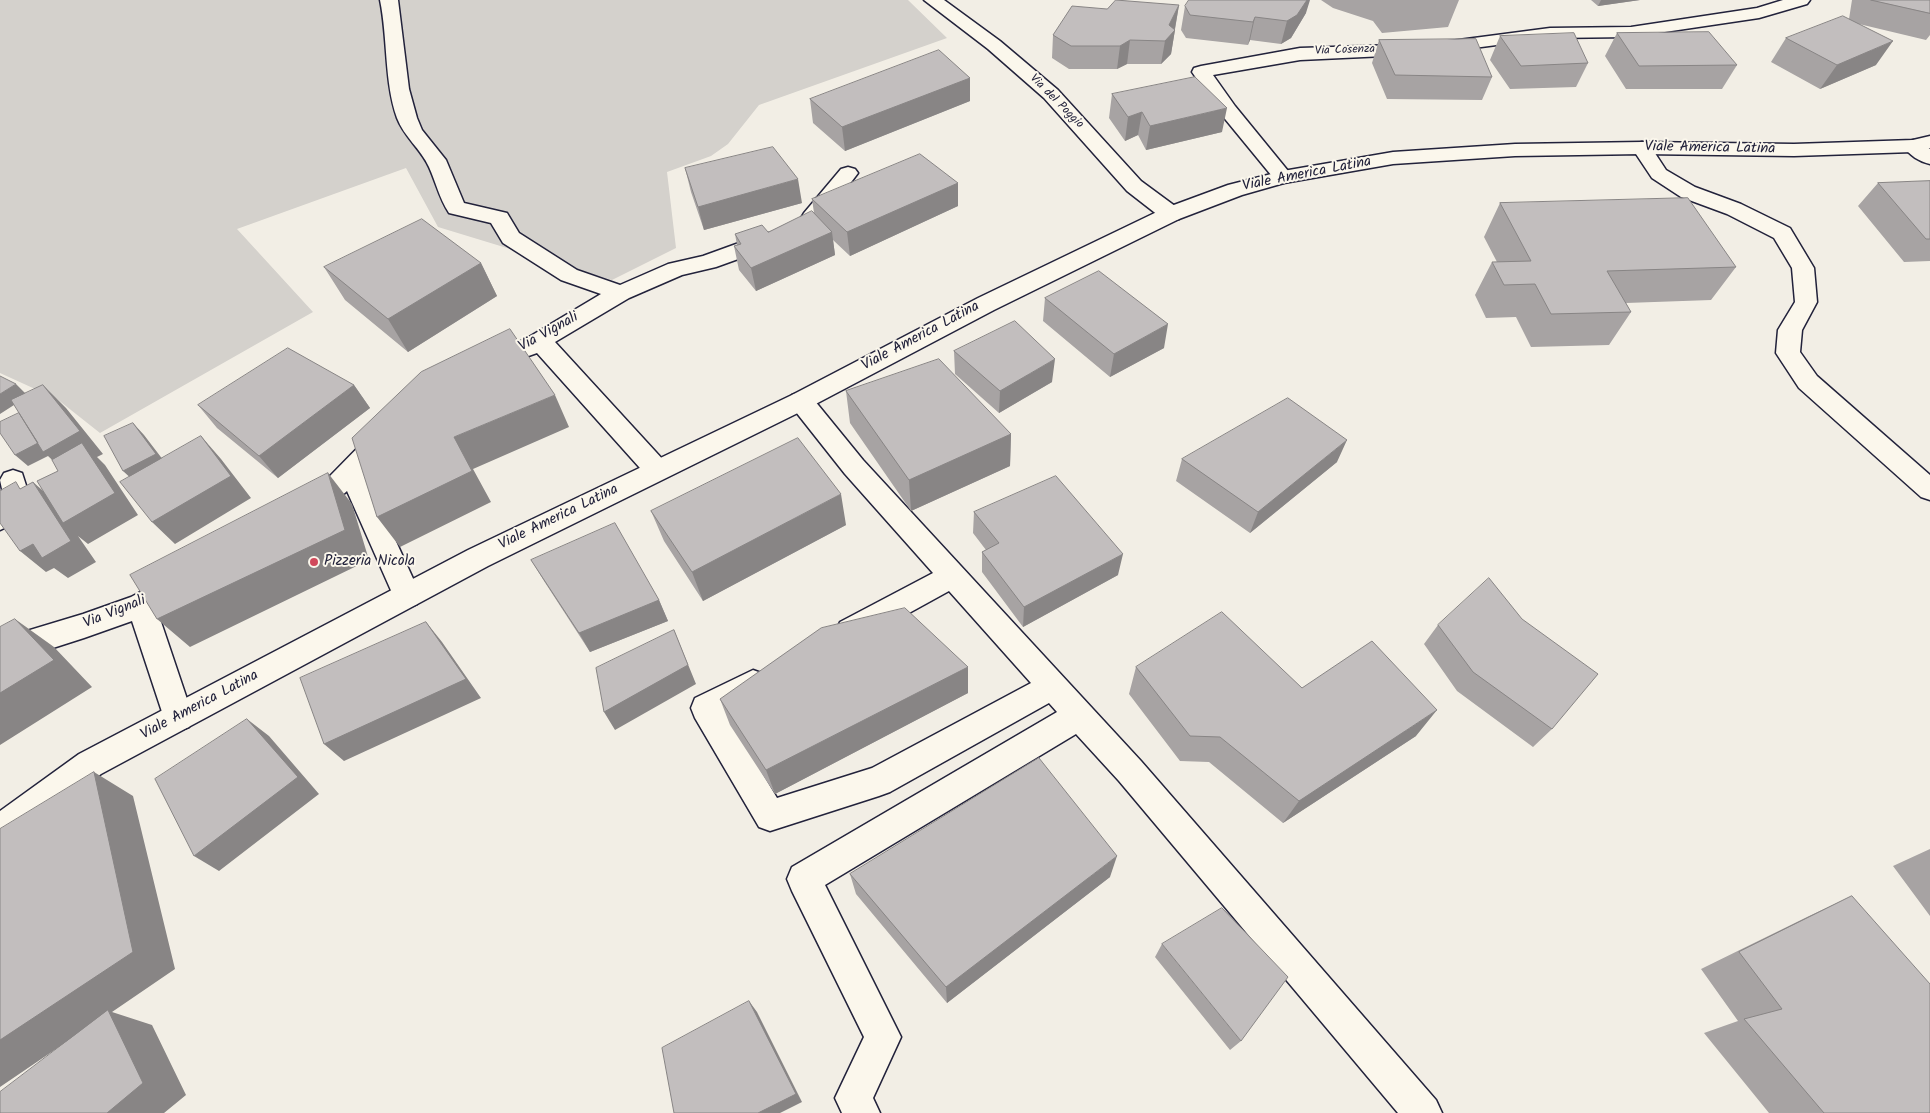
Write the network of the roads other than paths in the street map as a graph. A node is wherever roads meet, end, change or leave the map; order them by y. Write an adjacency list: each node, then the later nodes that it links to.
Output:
1 (389, 0): 9 (street)
2 (933, 0): 8 (street, Via del Poggio)
3 (1801, 0): 7 (street, Via Cosenza)
4 (1642, 148): 5 (street, Viale America Latina); 7 (street, Viale America Latina); 17 (street)
5 (1924, 149)
6 (848, 172): 9 (street, Via Vignali)
7 (1283, 177): 8 (street, Viale America Latina)
8 (1170, 214): 12 (street, Viale America Latina)
9 (621, 293): 10 (street, Via Vignali)
10 (540, 341): 11 (street, Via Vignali); 14 (street)
11 (469, 369)
12 (801, 401): 14 (street, Viale America Latina); 21 (street)
13 (401, 418): 15 (street)
14 (658, 470): 22 (street, Viale America Latina)
15 (351, 471): 19 (street); 22 (street)
16 (13, 480): 18 (street)
17 (1930, 490)
18 (0, 519)
19 (287, 520)
20 (200, 571): 23 (street, Via Vignali)
21 (952, 576): 24 (street); 27 (street)
22 (407, 596): 29 (street, Viale America Latina)
23 (141, 605): 25 (street, Via Vignali); 29 (street)
24 (829, 642)
25 (0, 652)
26 (776, 670): 27 (street)
27 (1053, 686): 28 (street)
28 (1080, 716): 31 (street); 32 (street)
29 (178, 717): 30 (street, Viale America Latina)
30 (0, 830)
31 (861, 1113)
32 (1423, 1113)

